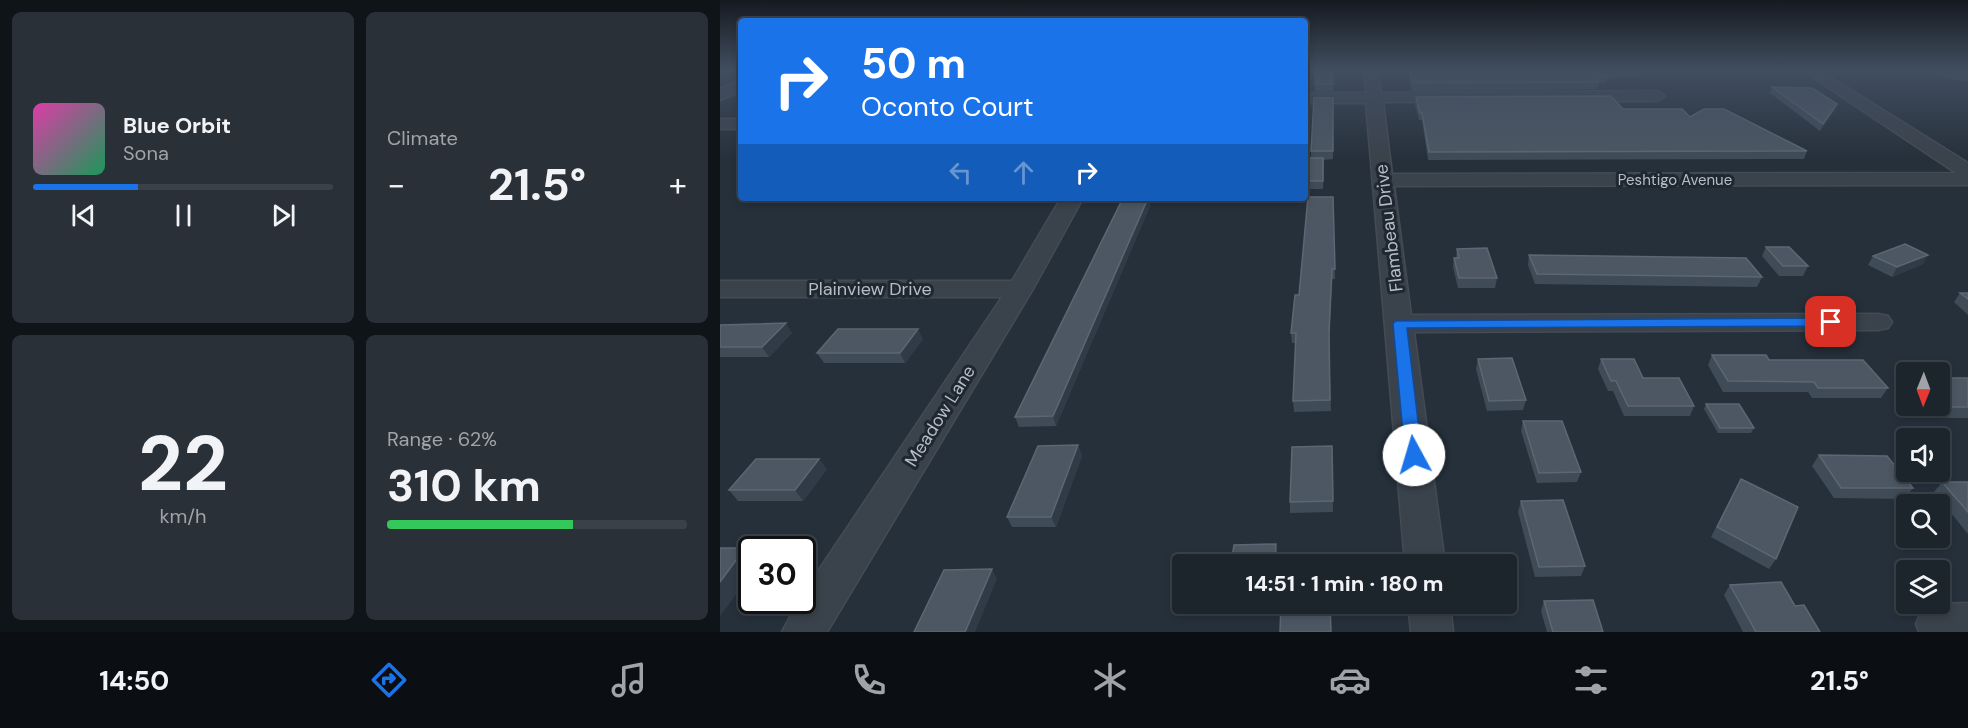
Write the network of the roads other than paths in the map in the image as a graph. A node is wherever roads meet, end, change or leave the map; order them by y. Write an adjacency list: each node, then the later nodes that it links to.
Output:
1 (1374, 99): 7 (street, Flambeau Drive)
2 (1855, 99): 5 (street)
3 (720, 124): 4 (street)
4 (738, 124)
5 (1968, 172)
6 (1968, 179): 7 (street, Peshtigo Avenue)
7 (1383, 180): 12 (street, Flambeau Drive)
8 (1070, 201): 10 (street, Meadow Lane)
9 (720, 289): 10 (street, Plainview Drive)
10 (1020, 289): 15 (street, Meadow Lane)
11 (1878, 322): 12 (street)
12 (1400, 324): 13 (street, Flambeau Drive)
13 (1424, 554)
14 (1430, 614): 16 (street)
15 (804, 632)
16 (1432, 632)

